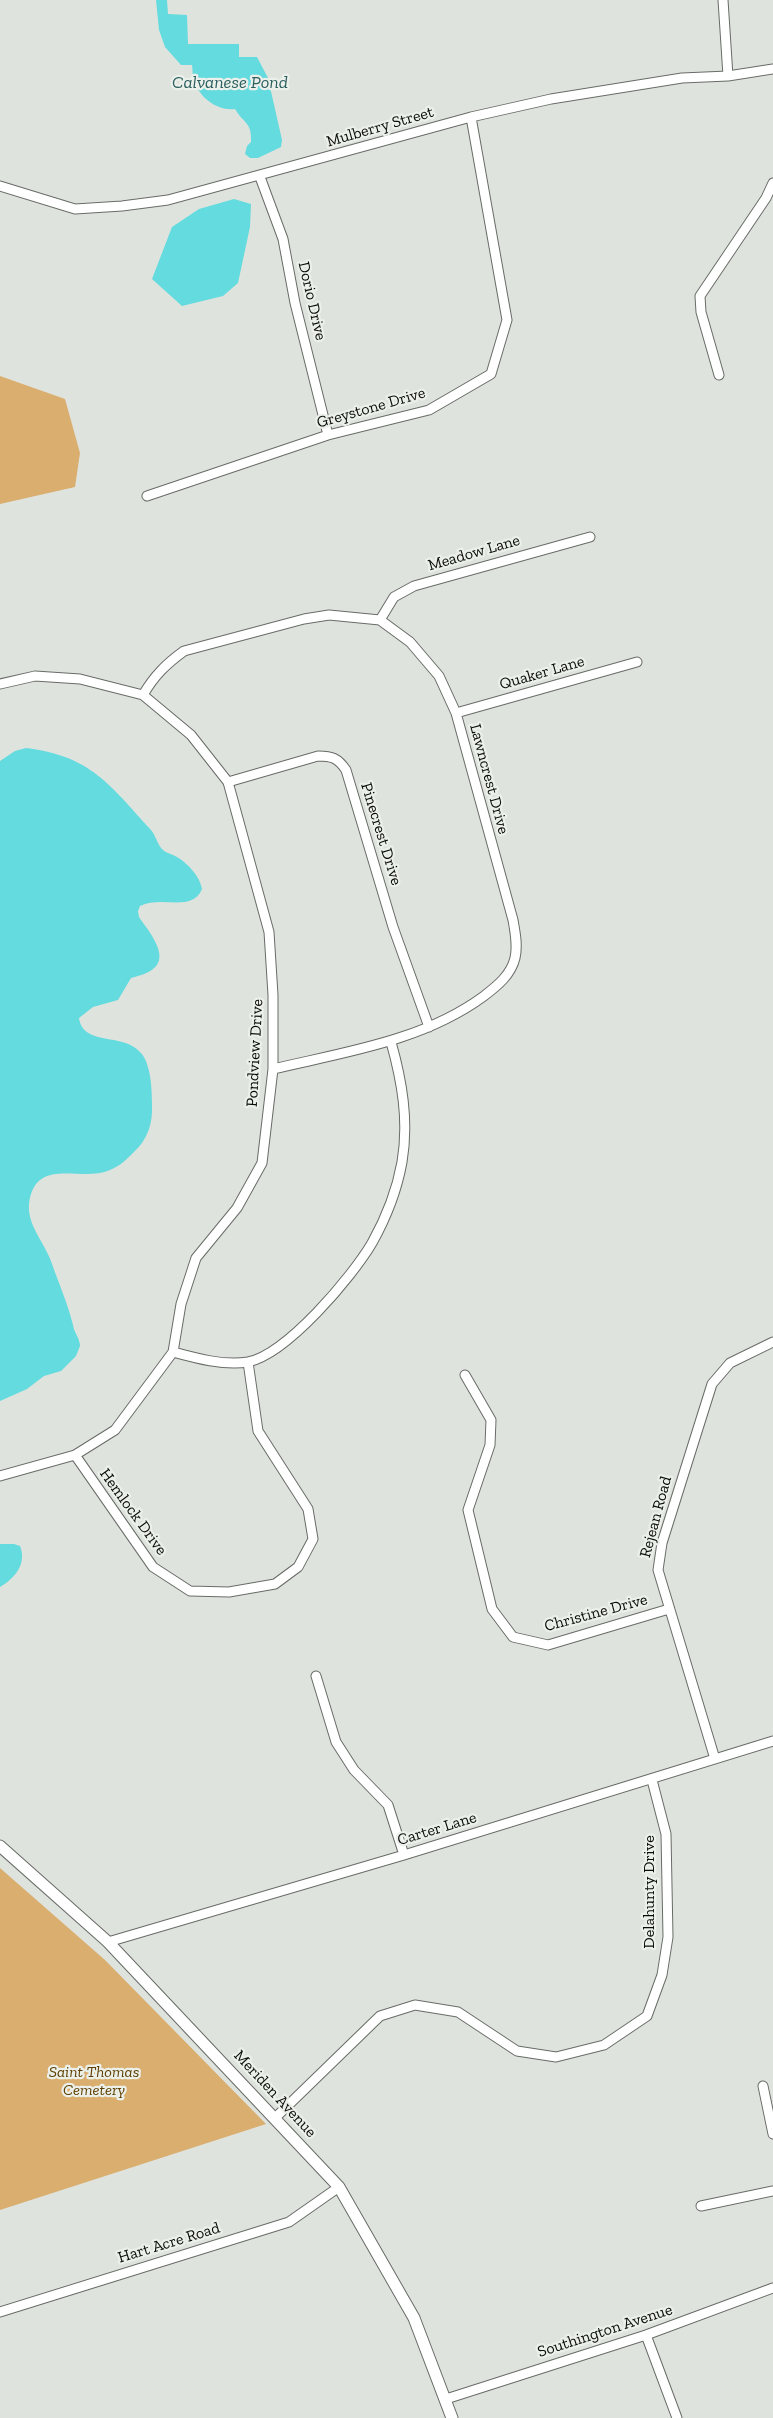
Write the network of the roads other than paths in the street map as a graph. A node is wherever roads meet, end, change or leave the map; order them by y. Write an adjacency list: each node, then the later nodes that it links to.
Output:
1 (723, 0): 3 (street)
2 (773, 69): 3 (street, Mulberry Street)
3 (728, 76): 4 (street, Mulberry Street)
4 (471, 118): 5 (street, Mulberry Street); 9 (street, Greystone Drive)
5 (260, 176): 7 (street, Mulberry Street); 9 (street, Dorio Drive)
6 (773, 183): 8 (street)
7 (0, 186)
8 (719, 375)
9 (328, 435): 10 (street, Greystone Drive)
10 (147, 496)
11 (590, 536): 12 (street, Meadow Lane)
12 (380, 620): 15 (street); 16 (street, Lawncrest Drive)
13 (637, 662): 16 (street, Quaker Lane)
14 (0, 684): 15 (street, Pondview Drive)
15 (143, 695): 17 (street, Pondview Drive)
16 (456, 713): 18 (street, Lawncrest Drive)
17 (228, 782): 18 (street, Pinecrest Drive); 20 (street, Pondview Drive)
18 (429, 1027): 19 (street, Lawncrest Drive)
19 (391, 1042): 20 (street, Lawncrest Drive); 23 (street)
20 (273, 1069): 22 (street, Pondview Drive)
21 (773, 1342): 27 (street, Rejean Road)
22 (173, 1352): 23 (street); 25 (street, Pondview Drive)
23 (248, 1362): 25 (street, Hemlock Drive)
24 (465, 1375): 27 (street, Christine Drive)
25 (74, 1455): 26 (street, Pondview Drive)
26 (0, 1476)
27 (669, 1609): 30 (street, Rejean Road)
28 (316, 1676): 33 (street)
29 (773, 1741): 30 (street, Carter Lane)
30 (714, 1759): 31 (street, Carter Lane)
31 (652, 1780): 33 (street, Carter Lane); 36 (street, Delahunty Drive)
32 (0, 1846): 34 (main road, Meriden Avenue)
33 (404, 1855): 34 (street, Carter Lane)
34 (108, 1942): 36 (main road, Meriden Avenue)
35 (763, 2086): 37 (street)
36 (276, 2117): 38 (main road, Meriden Avenue)
37 (773, 2134)
38 (339, 2187): 42 (street, Hart Acre Road); 44 (main road, Meriden Avenue)
39 (773, 2190): 40 (street)
40 (701, 2206)
41 (773, 2288): 43 (street, Southington Avenue)
42 (0, 2312)
43 (646, 2335): 44 (street, Southington Avenue); 46 (street)
44 (446, 2399): 45 (main road, Meriden Avenue)
45 (452, 2418)
46 (677, 2418)

